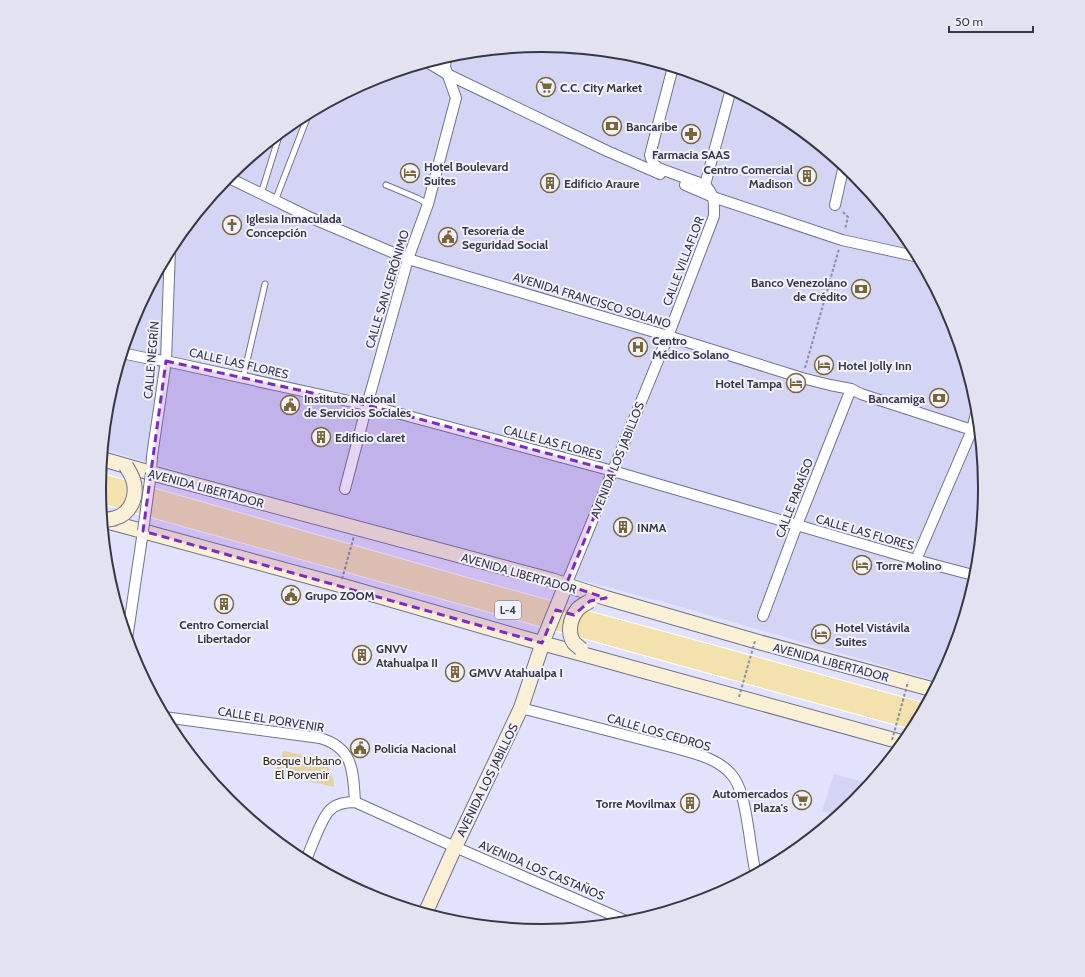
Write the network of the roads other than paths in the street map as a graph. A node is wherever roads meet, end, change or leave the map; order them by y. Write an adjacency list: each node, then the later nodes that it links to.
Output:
1 (445, 63): 4 (street)
2 (434, 66): 4 (street)
3 (672, 72): 11 (street)
4 (447, 74): 13 (street); 15 (street, CALLE SAN GERÓNIMO)
5 (730, 94): 11 (street)
6 (305, 122): 14 (lane)
7 (277, 142): 12 (lane)
8 (842, 172): 16 (street)
9 (234, 180): 12 (street, AVENIDA FRANCISCO SOLANO)
10 (386, 185): 15 (lane)
11 (705, 185): 13 (street)
12 (262, 194): 14 (street, AVENIDA FRANCISCO SOLANO)
13 (713, 197): 17 (street); 21 (street, CALLE VILLAFLOR)
14 (275, 201): 18 (street, AVENIDA FRANCISCO SOLANO)
15 (428, 204): 18 (street, CALLE SAN GERÓNIMO)
16 (834, 205)
17 (911, 255)
18 (408, 259): 21 (street, AVENIDA FRANCISCO SOLANO); 26 (street, CALLE SAN GERÓNIMO)
19 (164, 269): 23 (street, CALLE NEGRÍN)
20 (265, 284): 24 (lane)
21 (668, 336): 25 (street, AVENIDA FRANCISCO SOLANO); 31 (street, AVENIDA LOS JABILLOS)
22 (127, 354): 23 (street, CALLE LAS FLORES)
23 (166, 360): 24 (street, CALLE LAS FLORES); 32 (street, CALLE NEGRÍN)
24 (243, 378): 26 (street, CALLE LAS FLORES)
25 (851, 389): 27 (street, AVENIDA FRANCISCO SOLANO); 38 (street, CALLE PARAÍSO)
26 (367, 405): 31 (street, CALLE LAS FLORES); 34 (street, CALLE SAN GERÓNIMO)
27 (975, 430)
28 (975, 432): 40 (street)
29 (107, 460): 30 (main road, AVENIDA LIBERTADOR)
30 (126, 466): 32 (main road, AVENIDA LIBERTADOR); 36 (main road, L-4, bridge)
31 (613, 471): 38 (street, CALLE LAS FLORES); 42 (street, AVENIDA LOS JABILLOS)
32 (151, 473): 39 (street, CALLE NEGRÍN, bridge); 42 (main road, AVENIDA LIBERTADOR)
33 (106, 483): 50 (main road, AVENIDA LIBERTADOR / L-4)
34 (345, 488)
35 (106, 497): 52 (main road, L-4)
36 (107, 520)
37 (107, 521): 39 (main road, L-4)
38 (797, 525): 40 (street, CALLE LAS FLORES); 44 (street, CALLE PARAÍSO)
39 (144, 531): 45 (street); 46 (main road, L-4)
40 (916, 560): 41 (street, CALLE LAS FLORES)
41 (971, 574)
42 (565, 588): 43 (main road, AVENIDA LIBERTADOR); 46 (main road, AVENIDA LOS JABILLOS, bridge)
43 (606, 598): 47 (main road, bridge); 48 (main road, AVENIDA LIBERTADOR)
44 (763, 616)
45 (129, 628)
46 (544, 640): 47 (main road, L-4); 49 (main road, AVENIDA LOS JABILLOS)
47 (587, 653): 53 (main road, L-4)
48 (931, 689)
49 (522, 708): 55 (main road, AVENIDA LOS JABILLOS); 57 (street, CALLE LOS CEDROS)
50 (919, 711)
51 (171, 717): 54 (street, CALLE EL PORVENIR)
52 (912, 721)
53 (898, 741)
54 (355, 802): 55 (street, AVENIDA LOS CASTAÑOS); 56 (street)
55 (455, 847): 58 (main road, AVENIDA LOS JABILLOS); 59 (street, AVENIDA LOS CASTAÑOS)
56 (308, 856)
57 (755, 870)
58 (427, 909)
59 (620, 918)

